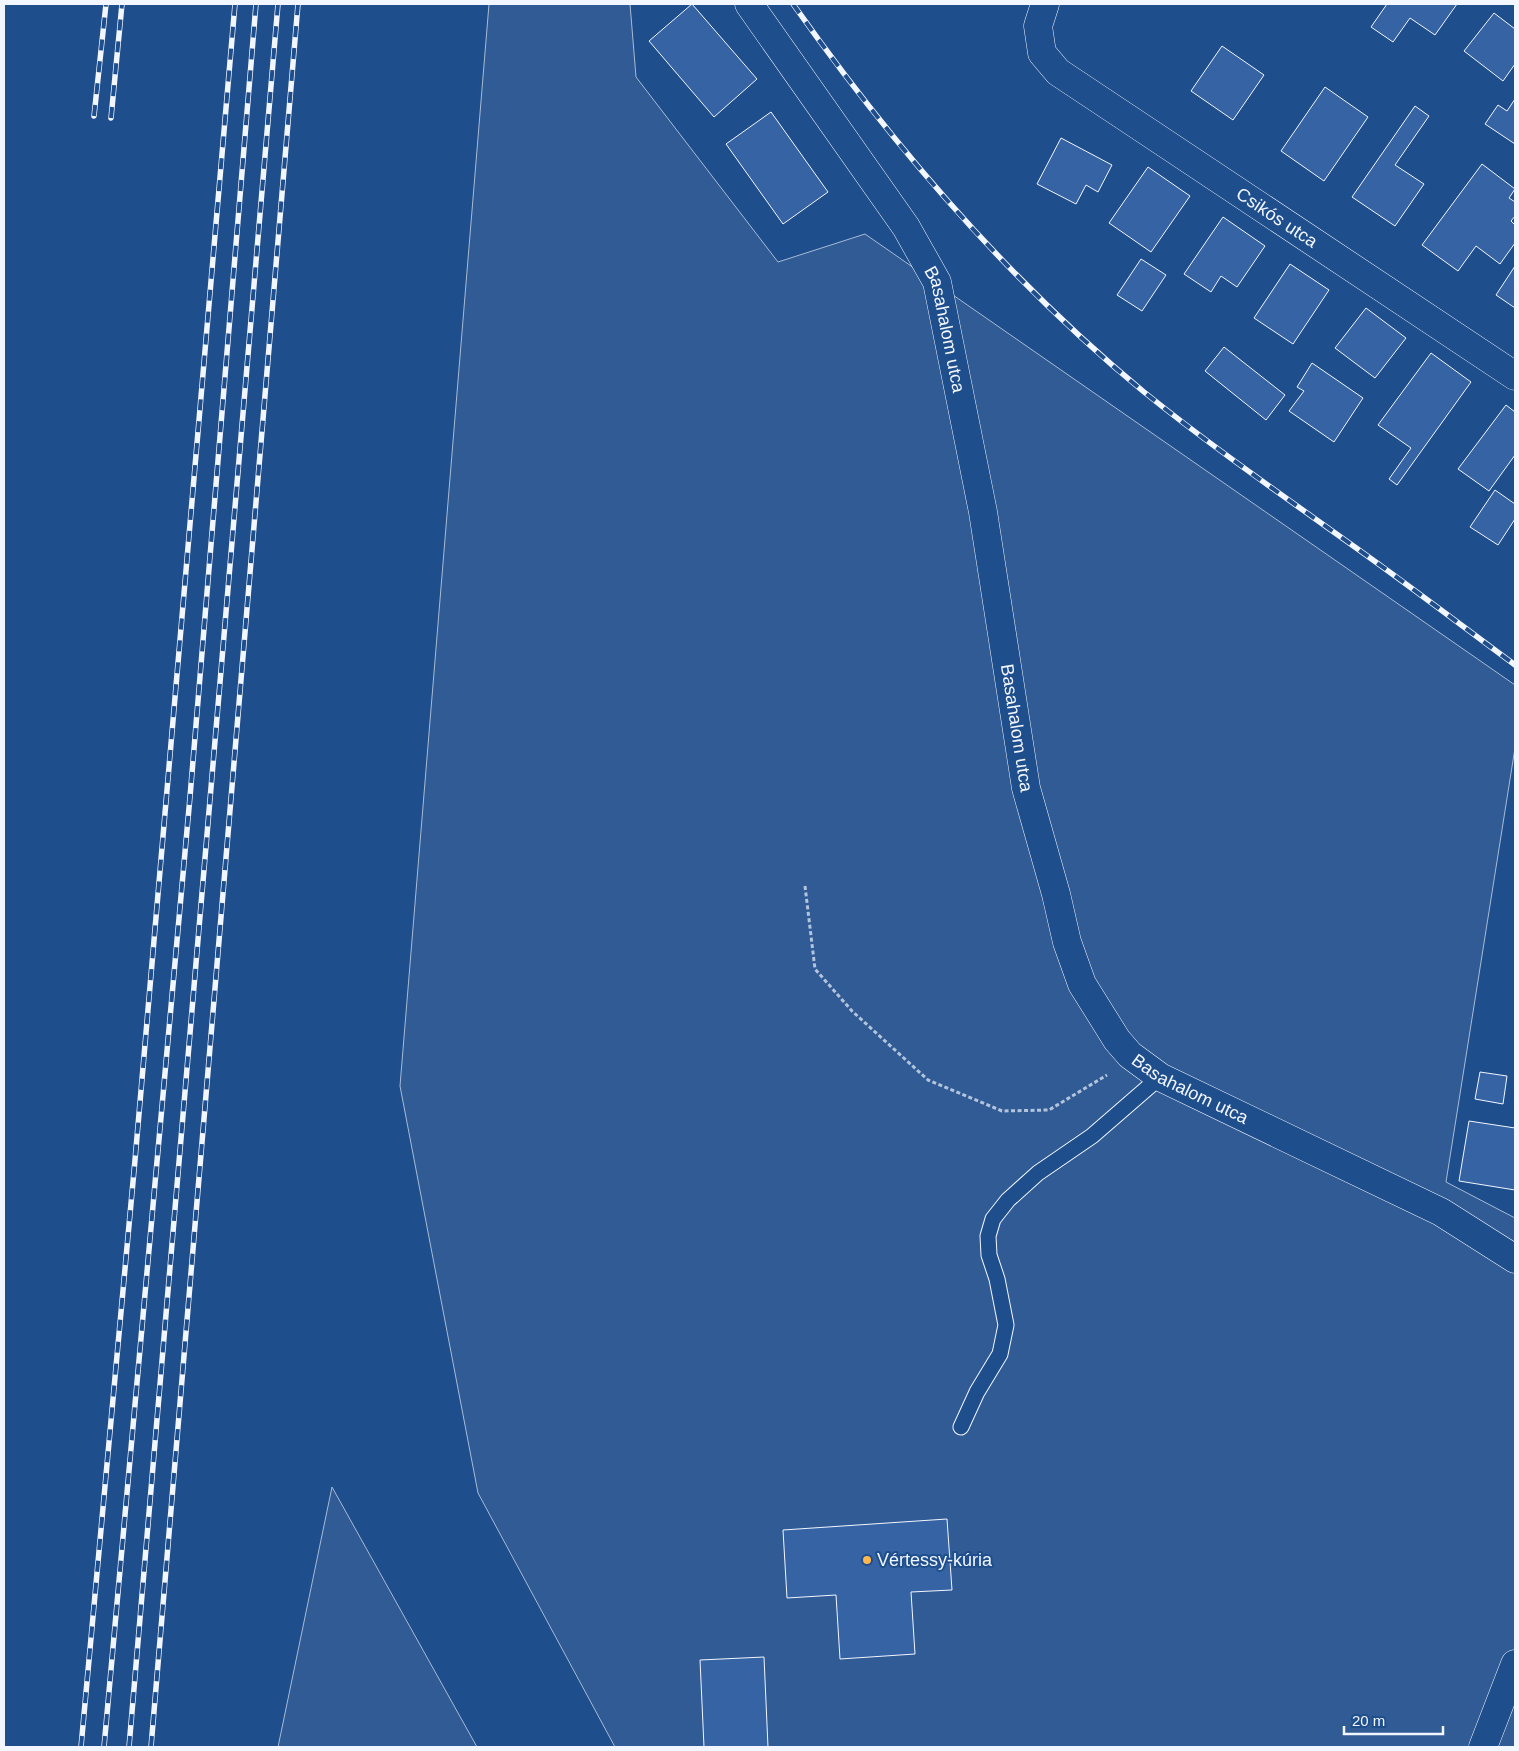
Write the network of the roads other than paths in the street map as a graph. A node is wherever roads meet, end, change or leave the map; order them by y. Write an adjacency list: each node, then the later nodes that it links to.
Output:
1 (749, 4): 4 (street, Basahalom utca)
2 (1044, 4): 3 (street, Csikós utca)
3 (1515, 376)
4 (1160, 1076): 5 (street, Basahalom utca); 6 (lane)
5 (1515, 1259)
6 (961, 1427)
7 (1515, 1664): 8 (street)
8 (1483, 1747)

